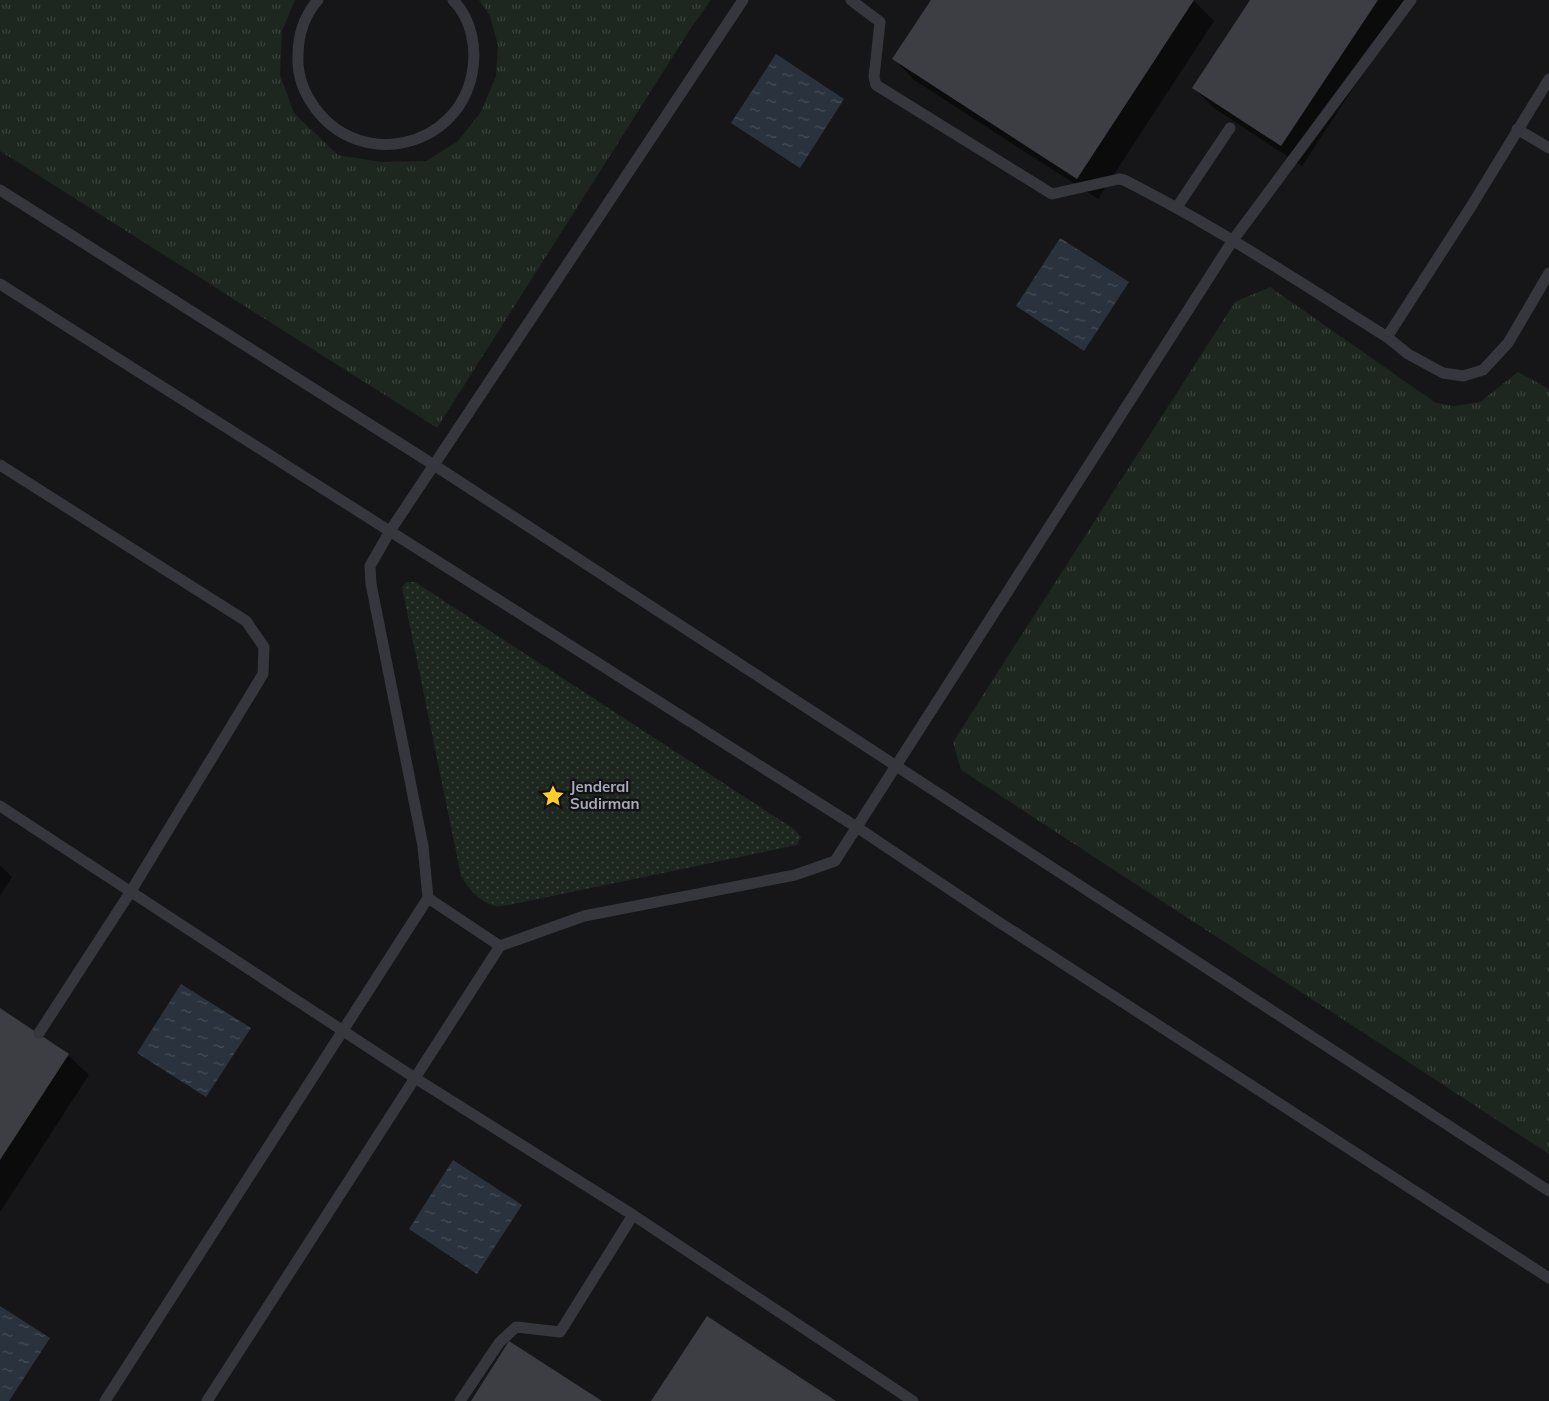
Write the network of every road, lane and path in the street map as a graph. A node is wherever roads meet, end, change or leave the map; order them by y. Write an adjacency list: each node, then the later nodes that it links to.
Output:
1 (318, 0): 2 (lane)
2 (453, 0)
3 (743, 0): 17 (lane)
4 (851, 0): 11 (lane)
5 (1411, 0): 12 (lane)
6 (1549, 79): 8 (lane)
7 (1230, 128): 11 (lane)
8 (1517, 129): 9 (lane); 15 (lane)
9 (1549, 148)
10 (0, 190): 17 (lane)
11 (1177, 207): 12 (lane)
12 (1233, 240): 15 (lane); 19 (lane)
13 (1549, 273): 15 (lane)
14 (0, 284): 18 (lane)
15 (1387, 337)
16 (0, 465): 22 (lane)
17 (434, 465): 18 (lane); 19 (lane)
18 (390, 531): 21 (lane); 23 (lane)
19 (896, 766): 21 (lane); 28 (lane)
20 (0, 806): 22 (lane)
21 (858, 828): 24 (lane); 30 (lane)
22 (131, 891): 25 (lane); 26 (lane)
23 (428, 898): 24 (lane); 25 (lane)
24 (500, 946): 27 (lane)
25 (343, 1031): 27 (lane); 31 (lane)
26 (39, 1033)
27 (415, 1078): 29 (lane); 32 (lane)
28 (1549, 1191)
29 (633, 1215): 33 (lane); 34 (lane)
30 (1549, 1278)
31 (105, 1401)
32 (207, 1401)
33 (460, 1401)
34 (913, 1401)

